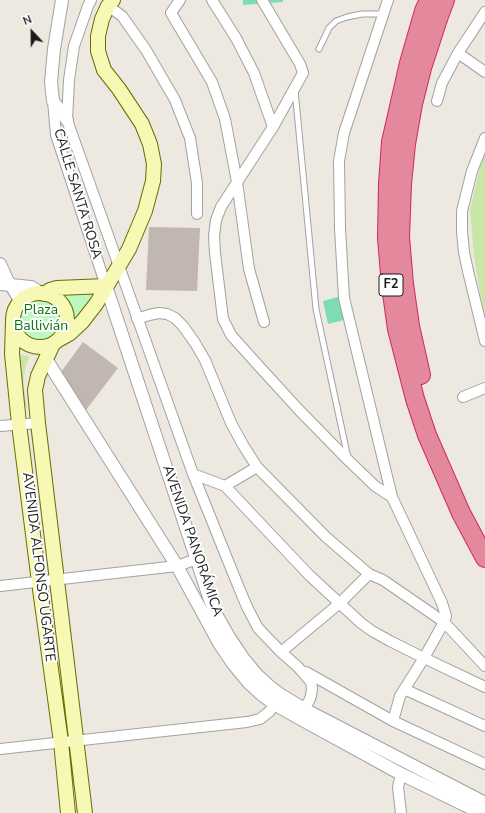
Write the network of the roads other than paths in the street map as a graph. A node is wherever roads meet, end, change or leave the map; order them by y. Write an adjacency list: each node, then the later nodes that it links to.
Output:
1 (62, 0): 16 (street, CALLE SANTA ROSA)
2 (180, 0): 21 (street)
3 (212, 0): 19 (street)
4 (262, 0): 15 (street)
5 (388, 0): 11 (street)
6 (429, 0): 46 (highway, F2)
7 (445, 0): 45 (highway, F2)
8 (91, 2): 18 (street)
9 (110, 3): 22 (street); 24 (main road)
10 (485, 12): 13 (street)
11 (383, 14): 12 (lane); 44 (street)
12 (319, 49)
13 (458, 53): 14 (street); 17 (street)
14 (485, 72)
15 (294, 88): 19 (street); 40 (lane)
16 (53, 101): 18 (street, CALLE SANTA ROSA); 26 (street, CALLE SANTA ROSA)
17 (437, 101)
18 (67, 120): 24 (street, CALLE SANTA ROSA)
19 (274, 127): 21 (street)
20 (485, 138): 33 (street)
21 (237, 182): 31 (street); 40 (street)
22 (197, 214)
23 (0, 264): 25 (street)
24 (119, 266): 26 (main road); 29 (street, CALLE SANTA ROSA)
25 (5, 284): 27 (street); 28 (street)
26 (106, 286): 27 (main road); 32 (main road); 47 (street, AVENIDA PANORÁMICA)
27 (42, 294): 28 (main road); 32 (main road)
28 (20, 302): 30 (main road)
29 (138, 319): 41 (street); 42 (street, CALLE SANTA ROSA)
30 (13, 321): 32 (main road); 38 (main road, AVENIDA ALFONSO UGARTE)
31 (264, 322)
32 (56, 341): 34 (main road, AVENIDA ALFONSO UGARTE)
33 (485, 341)
34 (46, 359): 37 (main road, AVENIDA ALFONSO UGARTE); 48 (street, AVENIDA PANORÁMICA)
35 (485, 388): 36 (street)
36 (463, 398)
37 (38, 423): 38 (street); 50 (main road, AVENIDA ALFONSO UGARTE)
38 (20, 424): 39 (street); 51 (main road, AVENIDA ALFONSO UGARTE)
39 (0, 426)
40 (349, 461): 44 (street)
41 (258, 467): 43 (street); 49 (street)
42 (193, 474): 43 (street); 55 (street, CALLE SANTA ROSA)
43 (226, 486): 53 (street)
44 (392, 498): 54 (street)
45 (485, 537)
46 (485, 558)
47 (197, 559): 48 (street); 61 (street, AVENIDA PANORÁMICA)
48 (177, 566): 50 (street); 61 (street, AVENIDA PANORÁMICA)
49 (369, 574): 53 (street); 54 (street)
50 (57, 580): 51 (street); 65 (main road, AVENIDA ALFONSO UGARTE)
51 (39, 582): 52 (street); 66 (main road, AVENIDA ALFONSO UGARTE)
52 (0, 586)
53 (340, 603): 55 (street); 56 (street)
54 (444, 622): 56 (street); 57 (street)
55 (281, 652): 58 (street, CALLE SANTA ROSA)
56 (424, 658): 59 (street); 60 (street)
57 (485, 666)
58 (298, 667): 62 (street); 63 (street)
59 (485, 687)
60 (404, 689): 63 (street); 64 (street)
61 (278, 700): 62 (street, AVENIDA PANORÁMICA); 65 (street); 69 (street, AVENIDA PANORÁMICA)
62 (304, 710): 70 (street, AVENIDA PANORÁMICA)
63 (393, 721): 68 (street)
64 (485, 726)
65 (75, 741): 66 (street); 72 (main road, AVENIDA ALFONSO UGARTE)
66 (61, 742): 67 (street); 71 (main road, AVENIDA ALFONSO UGARTE)
67 (0, 749)
68 (485, 764)
69 (401, 774): 73 (street); 74 (street, AVENIDA PANORÁMICA)
70 (485, 803)
71 (68, 813)
72 (85, 813)
73 (401, 813)
74 (481, 813)

